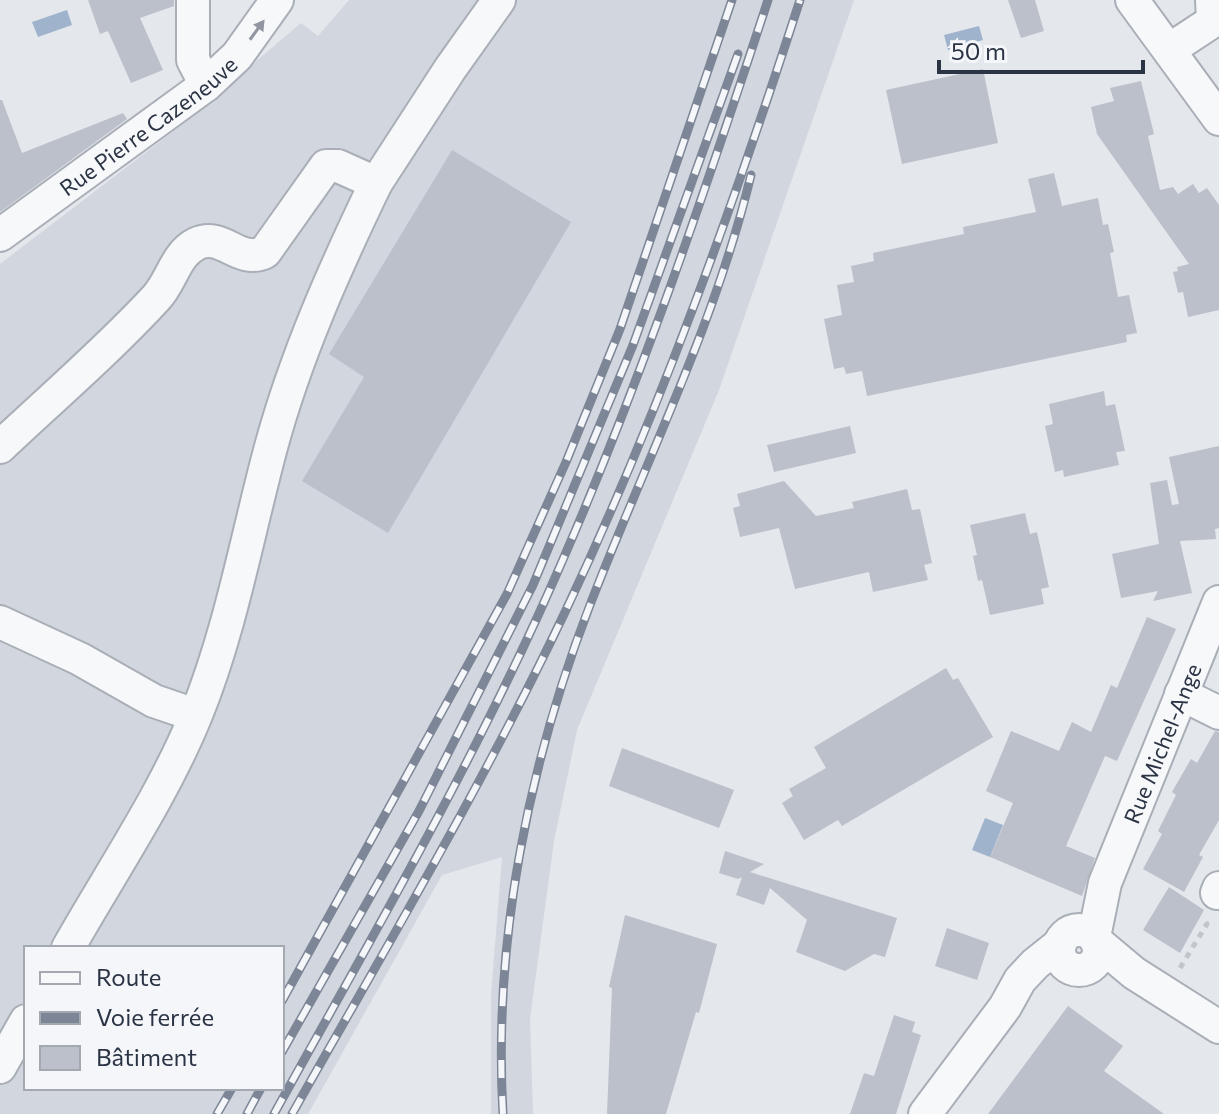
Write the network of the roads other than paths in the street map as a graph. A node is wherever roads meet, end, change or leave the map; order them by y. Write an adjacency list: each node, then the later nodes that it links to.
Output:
1 (193, 0): 7 (street)
2 (277, 0): 7 (street, Rue Pierre Cazeneuve, one-way to 2)
3 (499, 0): 9 (street)
4 (1132, 0): 6 (street)
5 (1212, 0): 6 (street)
6 (1169, 50): 8 (street)
7 (206, 85): 10 (street, Rue Pierre Cazeneuve)
8 (1219, 119)
9 (376, 183): 11 (street); 16 (street)
10 (0, 235)
11 (0, 447)
12 (1219, 602): 14 (street, Rue Michel-Ange)
13 (0, 622): 16 (street)
14 (1181, 694): 15 (street); 18 (street, Rue Michel-Ange)
15 (1219, 713)
16 (195, 715): 17 (street)
17 (69, 946)
18 (1079, 949): 20 (street); 22 (street)
19 (24, 1025): 21 (street)
20 (1219, 1027)
21 (0, 1067)
22 (925, 1114)

